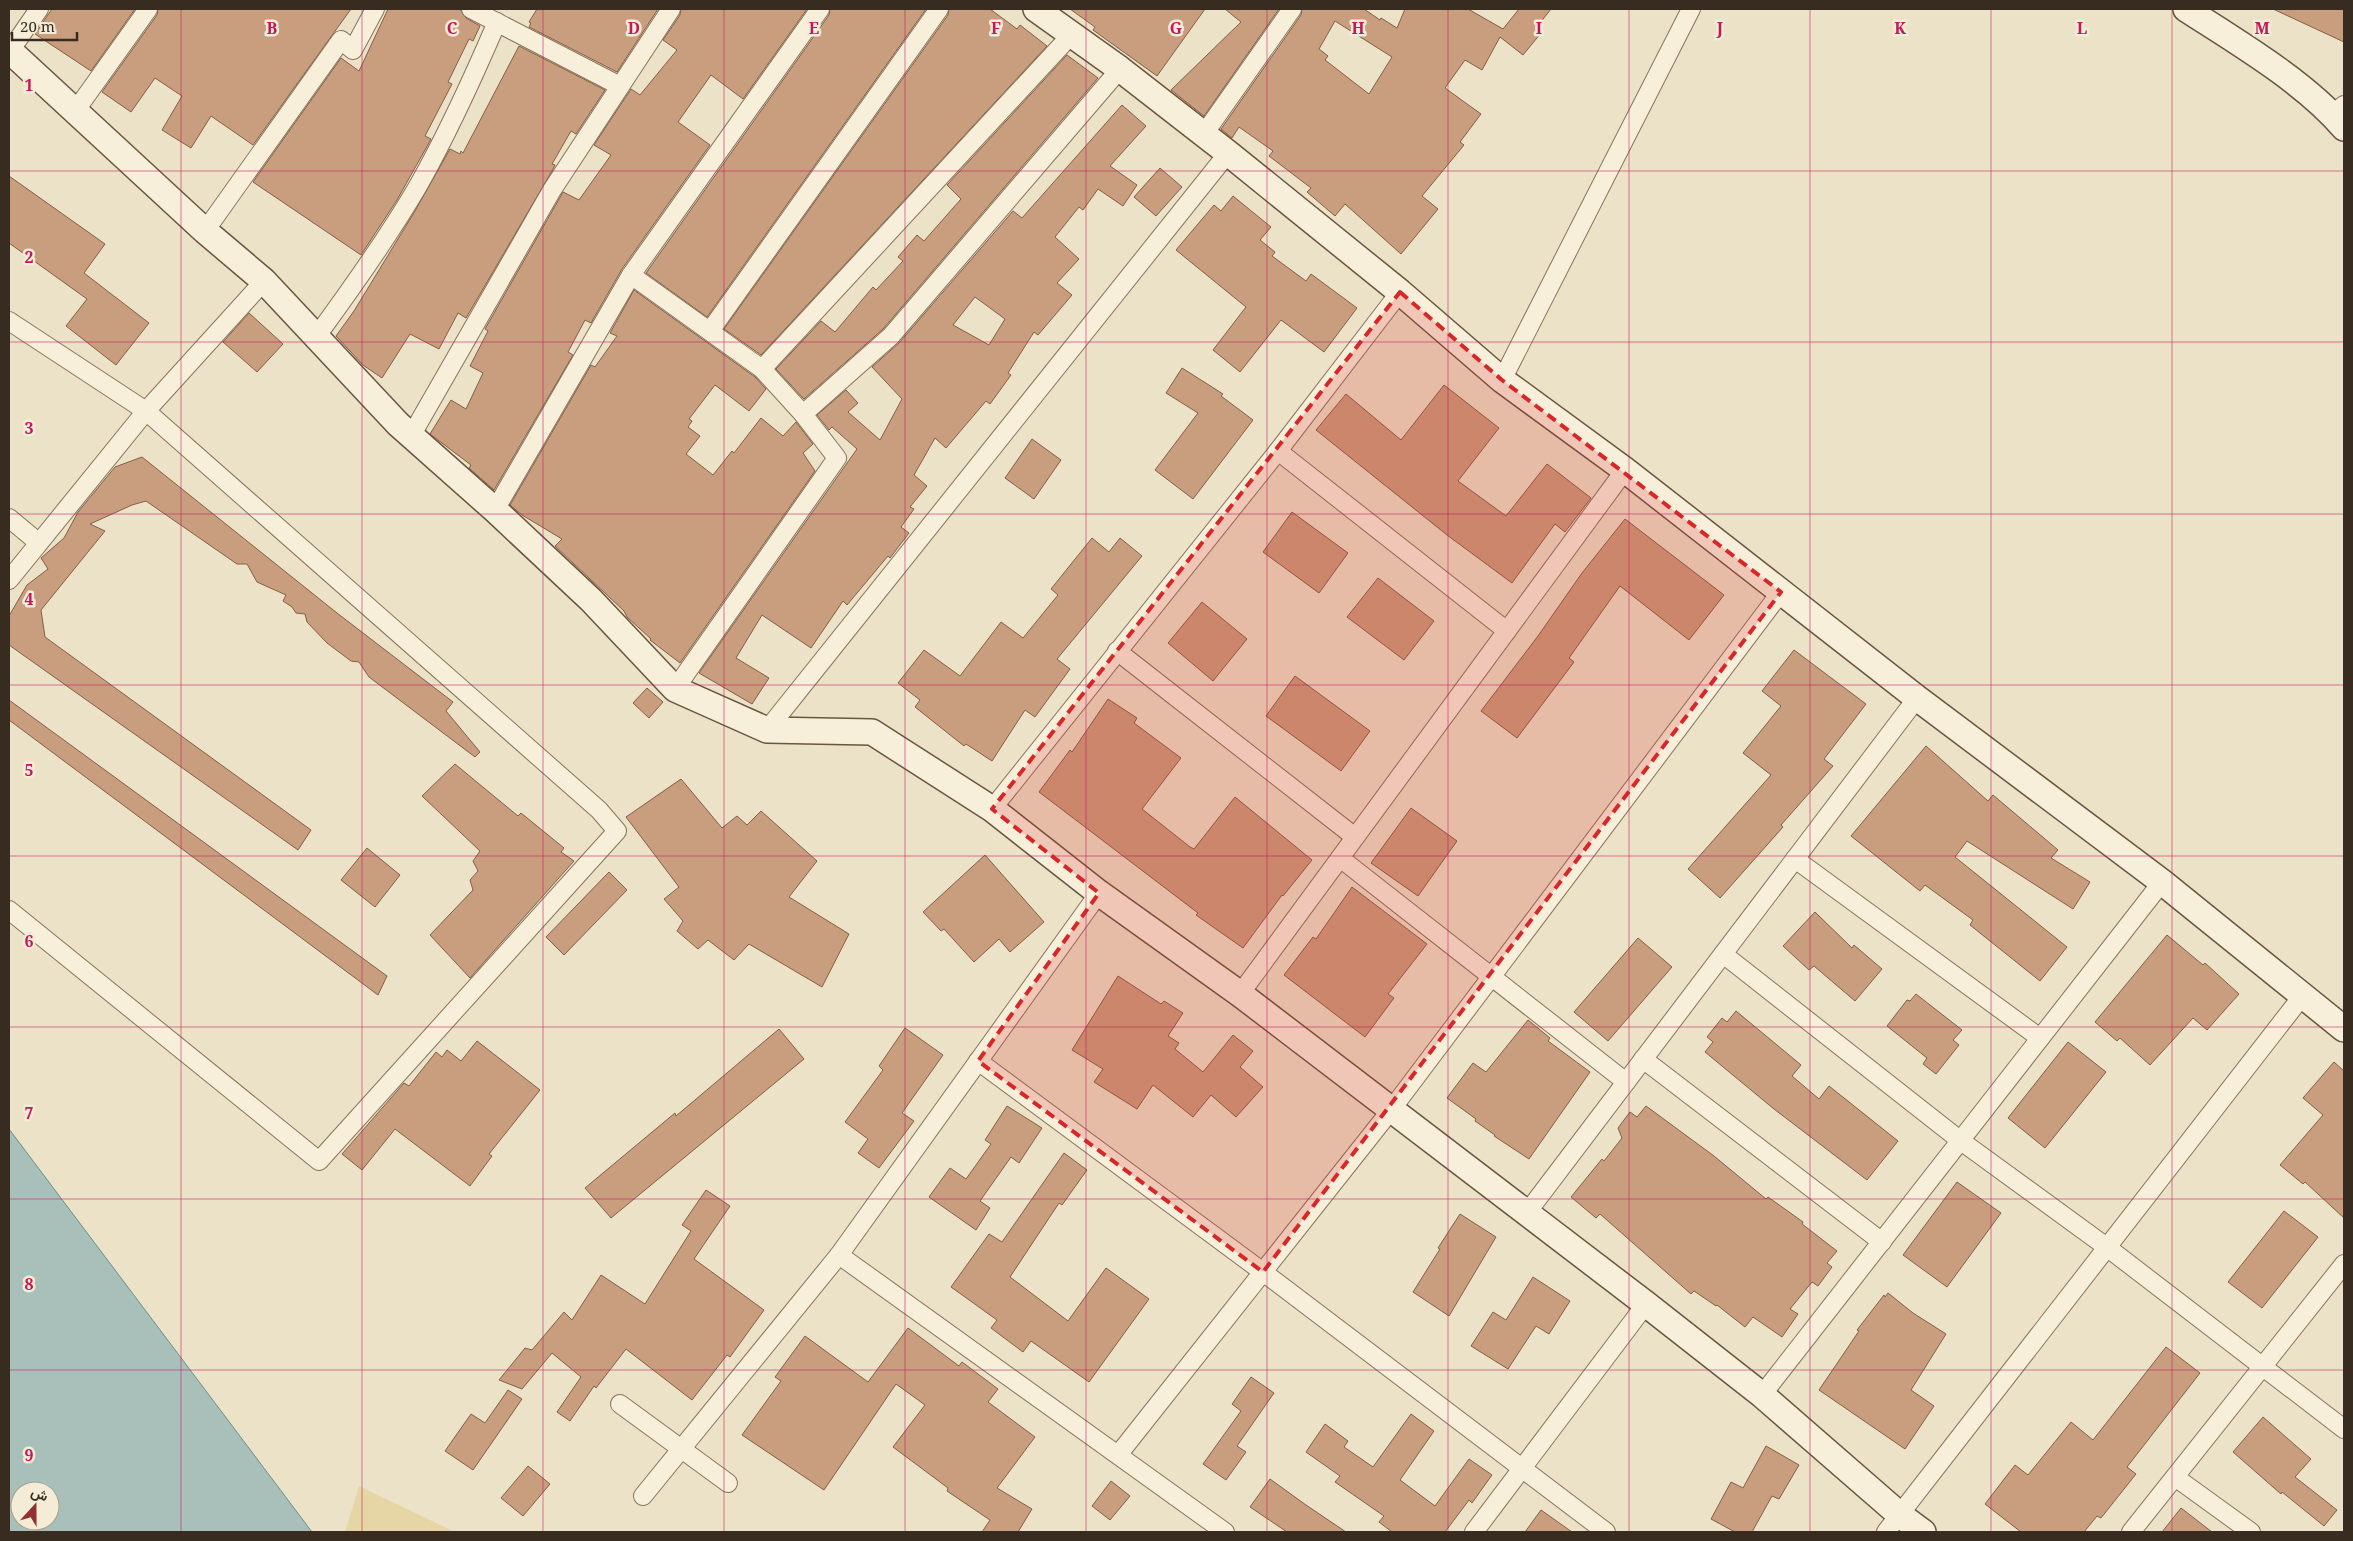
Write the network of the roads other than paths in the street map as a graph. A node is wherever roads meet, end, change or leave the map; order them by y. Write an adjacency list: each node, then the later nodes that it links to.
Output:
1 (39, 9): 14 (street)
2 (148, 9): 17 (street)
3 (375, 9): 21 (street)
4 (471, 9): 12 (street)
5 (671, 9): 16 (street)
6 (820, 9): 22 (street)
7 (939, 9): 26 (street)
8 (1036, 9): 13 (street)
9 (1691, 9): 29 (street)
10 (2186, 9): 18 (street)
11 (1286, 11): 19 (street)
12 (496, 22): 16 (street); 27 (street)
13 (1072, 34): 15 (street); 28 (street)
14 (10, 50): 17 (street)
15 (1120, 70): 19 (street); 31 (street)
16 (620, 86): 32 (street)
17 (76, 110): 21 (street)
18 (2340, 116)
19 (1204, 134): 20 (street)
20 (1228, 153): 24 (street); 44 (street)
21 (205, 231): 23 (street)
22 (631, 275): 26 (street); 35 (street)
23 (264, 281): 27 (street); 30 (street)
24 (1400, 292): 29 (street); 33 (street)
25 (9, 321): 30 (street)
26 (710, 331): 28 (street)
27 (316, 337): 32 (street)
28 (762, 369): 31 (street)
29 (1502, 380): 34 (street)
30 (146, 411): 37 (street); 51 (street)
31 (803, 414): 42 (street)
32 (411, 436): 35 (street)
33 (1278, 451): 40 (street); 41 (street)
34 (1625, 470): 39 (street); 40 (street)
35 (495, 510): 42 (street)
36 (9, 518): 37 (street)
37 (39, 542): 38 (street)
38 (9, 580)
39 (1781, 592): 43 (street); 53 (street)
40 (1507, 631): 46 (street)
41 (1117, 651): 45 (street); 46 (street)
42 (675, 689): 44 (street)
43 (1917, 698): 48 (street); 49 (street)
44 (767, 730): 45 (street)
45 (992, 809): 50 (street)
46 (1355, 837): 47 (street)
47 (1340, 858): 53 (street); 54 (street)
48 (1795, 859): 52 (street); 57 (street)
49 (2162, 882): 55 (street); 57 (street)
50 (1099, 893): 54 (street); 59 (street)
51 (9, 910)
52 (1723, 954): 58 (street); 62 (street)
53 (1492, 977): 60 (street); 61 (street)
54 (1240, 994): 61 (street)
55 (2302, 996): 56 (street); 65 (street)
56 (2344, 1029)
57 (2040, 1038): 62 (street)
58 (1643, 1059): 60 (street); 64 (street)
59 (978, 1061): 66 (street); 68 (street)
60 (1626, 1082): 63 (street)
61 (1391, 1110): 63 (street); 68 (street)
62 (1961, 1141): 64 (street); 65 (street)
63 (1526, 1214): 69 (street)
64 (1882, 1242): 71 (street)
65 (2108, 1248): 70 (street); 80 (street)
66 (839, 1255): 74 (street); 75 (street)
67 (2344, 1266): 70 (street)
68 (1263, 1272): 75 (street); 76 (street)
69 (1646, 1304): 71 (street); 76 (street)
70 (2263, 1366): 73 (street); 77 (street)
71 (1762, 1396): 80 (street)
72 (620, 1404): 74 (street)
73 (2344, 1429)
74 (680, 1448): 78 (street); 79 (street)
75 (1118, 1455): 81 (street)
76 (1523, 1468): 82 (street); 83 (street)
77 (2175, 1477): 85 (street); 86 (street)
78 (728, 1483)
79 (644, 1496)
80 (1893, 1524): 84 (street)
81 (1225, 1532)
82 (1474, 1532)
83 (1606, 1532)
84 (1923, 1532)
85 (2131, 1532)
86 (2251, 1532)

